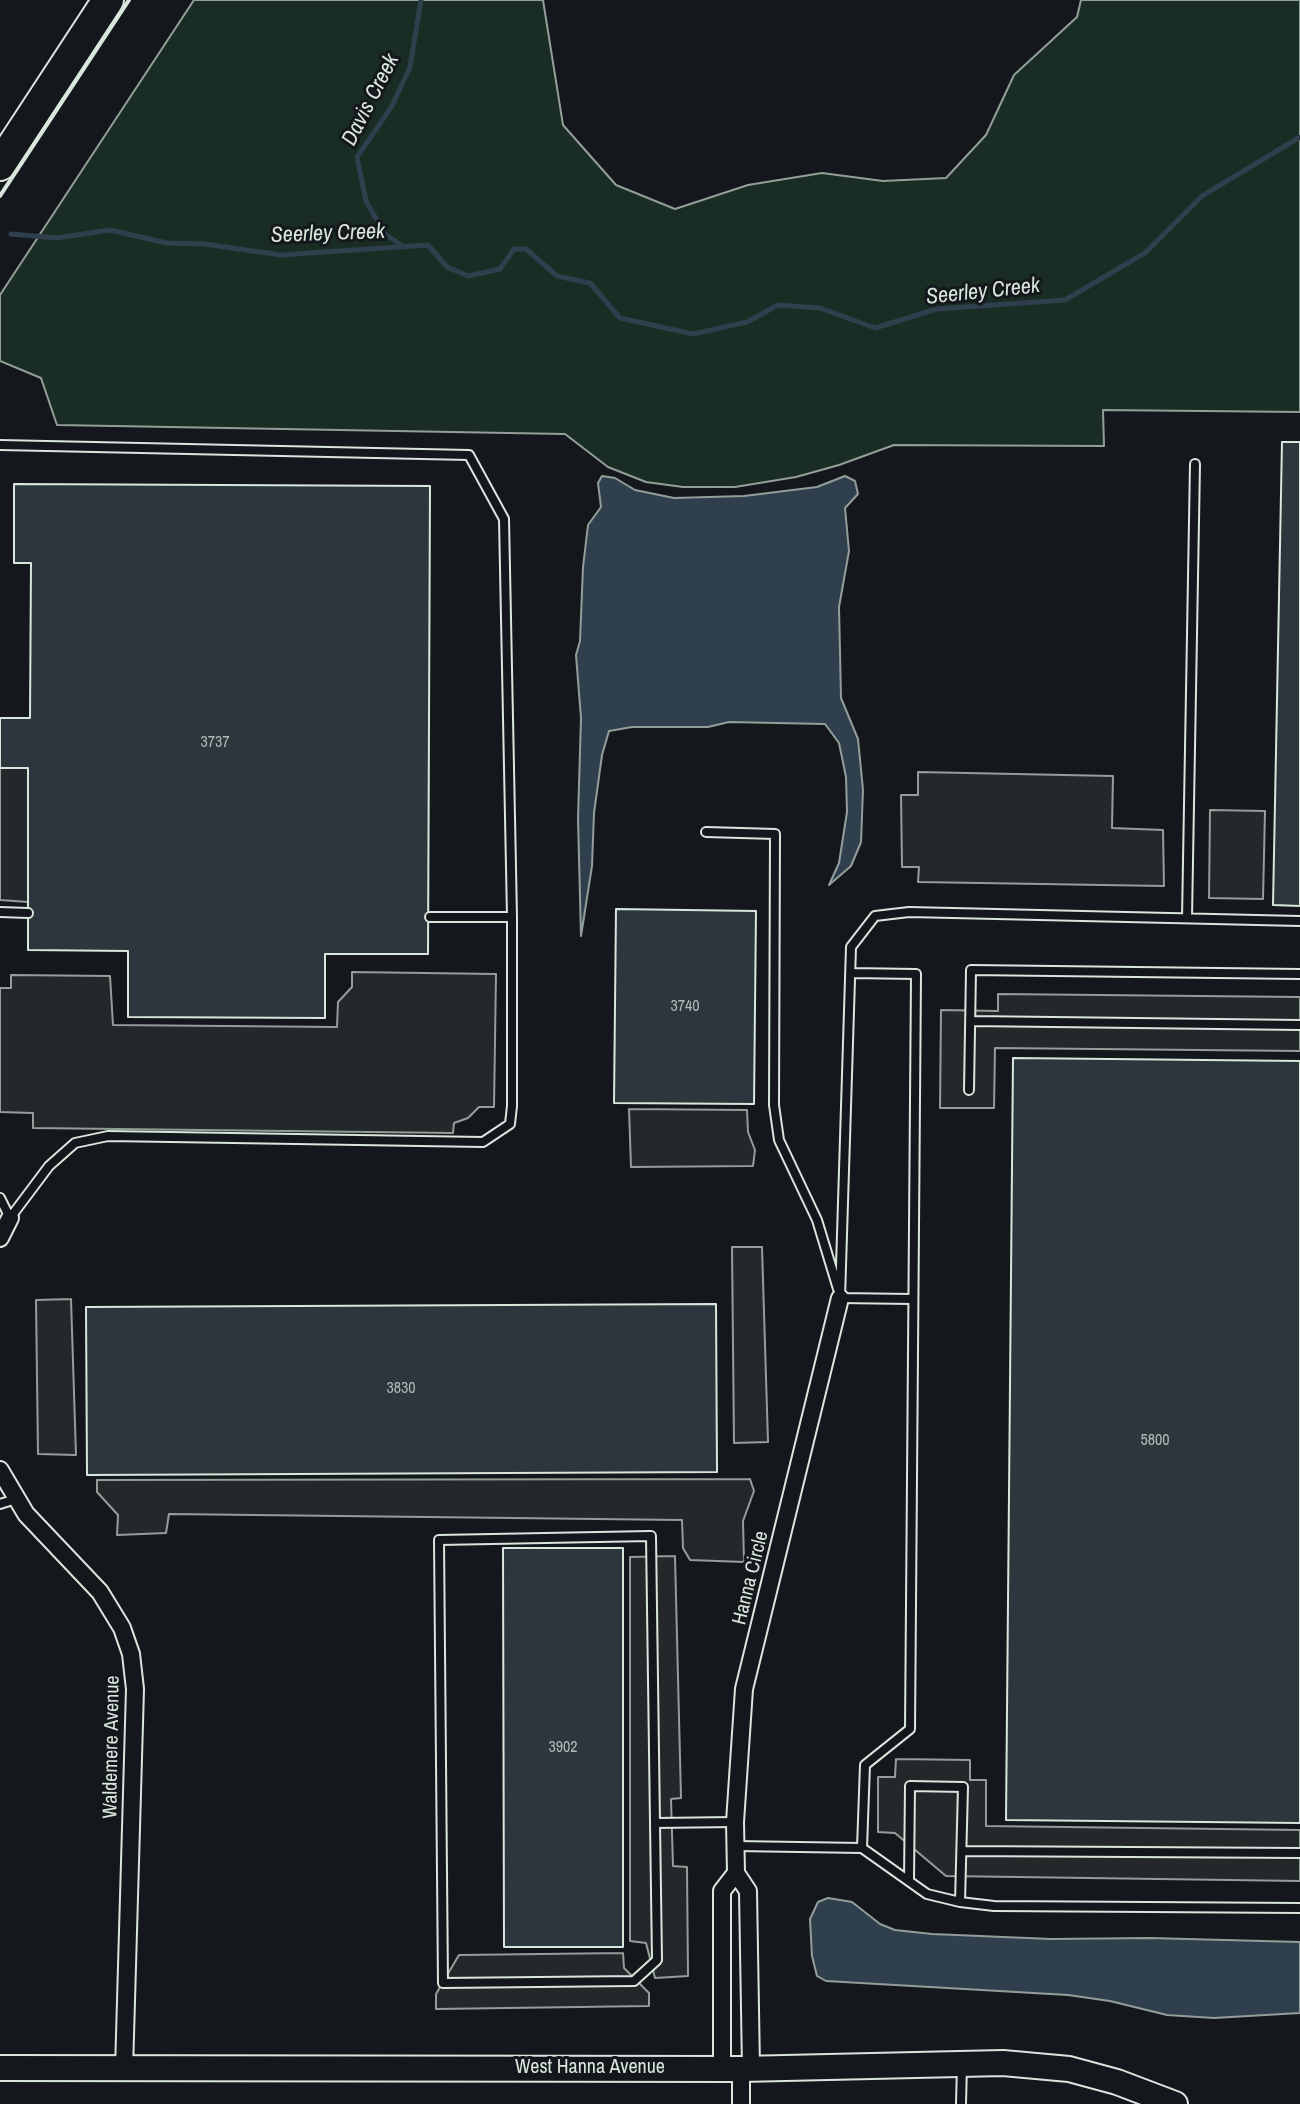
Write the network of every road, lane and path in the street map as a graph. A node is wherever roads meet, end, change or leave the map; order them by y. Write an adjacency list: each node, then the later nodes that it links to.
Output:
1 (108, 0): 2 (highway)
2 (0, 165)
3 (0, 445): 9 (lane)
4 (1195, 464): 10 (lane)
5 (706, 832): 20 (lane)
6 (0, 912): 7 (lane)
7 (28, 913)
8 (430, 917): 9 (lane)
9 (512, 917): 18 (lane)
10 (1187, 918): 11 (lane); 12 (lane)
11 (1300, 921)
12 (850, 973): 20 (lane); 21 (lane)
13 (1300, 974): 14 (lane)
14 (971, 1021): 15 (lane); 16 (lane)
15 (1300, 1025)
16 (969, 1090)
17 (0, 1198): 18 (lane)
18 (10, 1218): 19 (street)
19 (0, 1238)
20 (840, 1298): 21 (lane); 24 (street, Hanna Circle)
21 (912, 1299): 27 (lane)
22 (0, 1470): 23 (street, Waldemere Avenue)
23 (8, 1502): 37 (street, Waldemere Avenue)
24 (735, 1822): 25 (lane); 26 (street, Hanna Circle)
25 (655, 1823): 25 (lane)
26 (735, 1846): 27 (lane); 30 (street, Hanna Circle)
27 (862, 1848): 31 (lane)
28 (962, 1851): 29 (lane); 31 (lane); 32 (lane)
29 (1300, 1853)
30 (736, 1873): 36 (street, Hanna Circle); 36 (street, Hanna Circle)
31 (909, 1880): 32 (lane)
32 (960, 1902): 33 (lane)
33 (1300, 1908)
34 (962, 2065): 36 (street, West Hanna Avenue); 39 (lane); 40 (street, West Hanna Avenue)
35 (0, 2068): 37 (street, West Hanna Avenue)
36 (738, 2069): 37 (street, West Hanna Avenue); 38 (street)
37 (124, 2070)
38 (741, 2104)
39 (961, 2104)
40 (1175, 2104)

